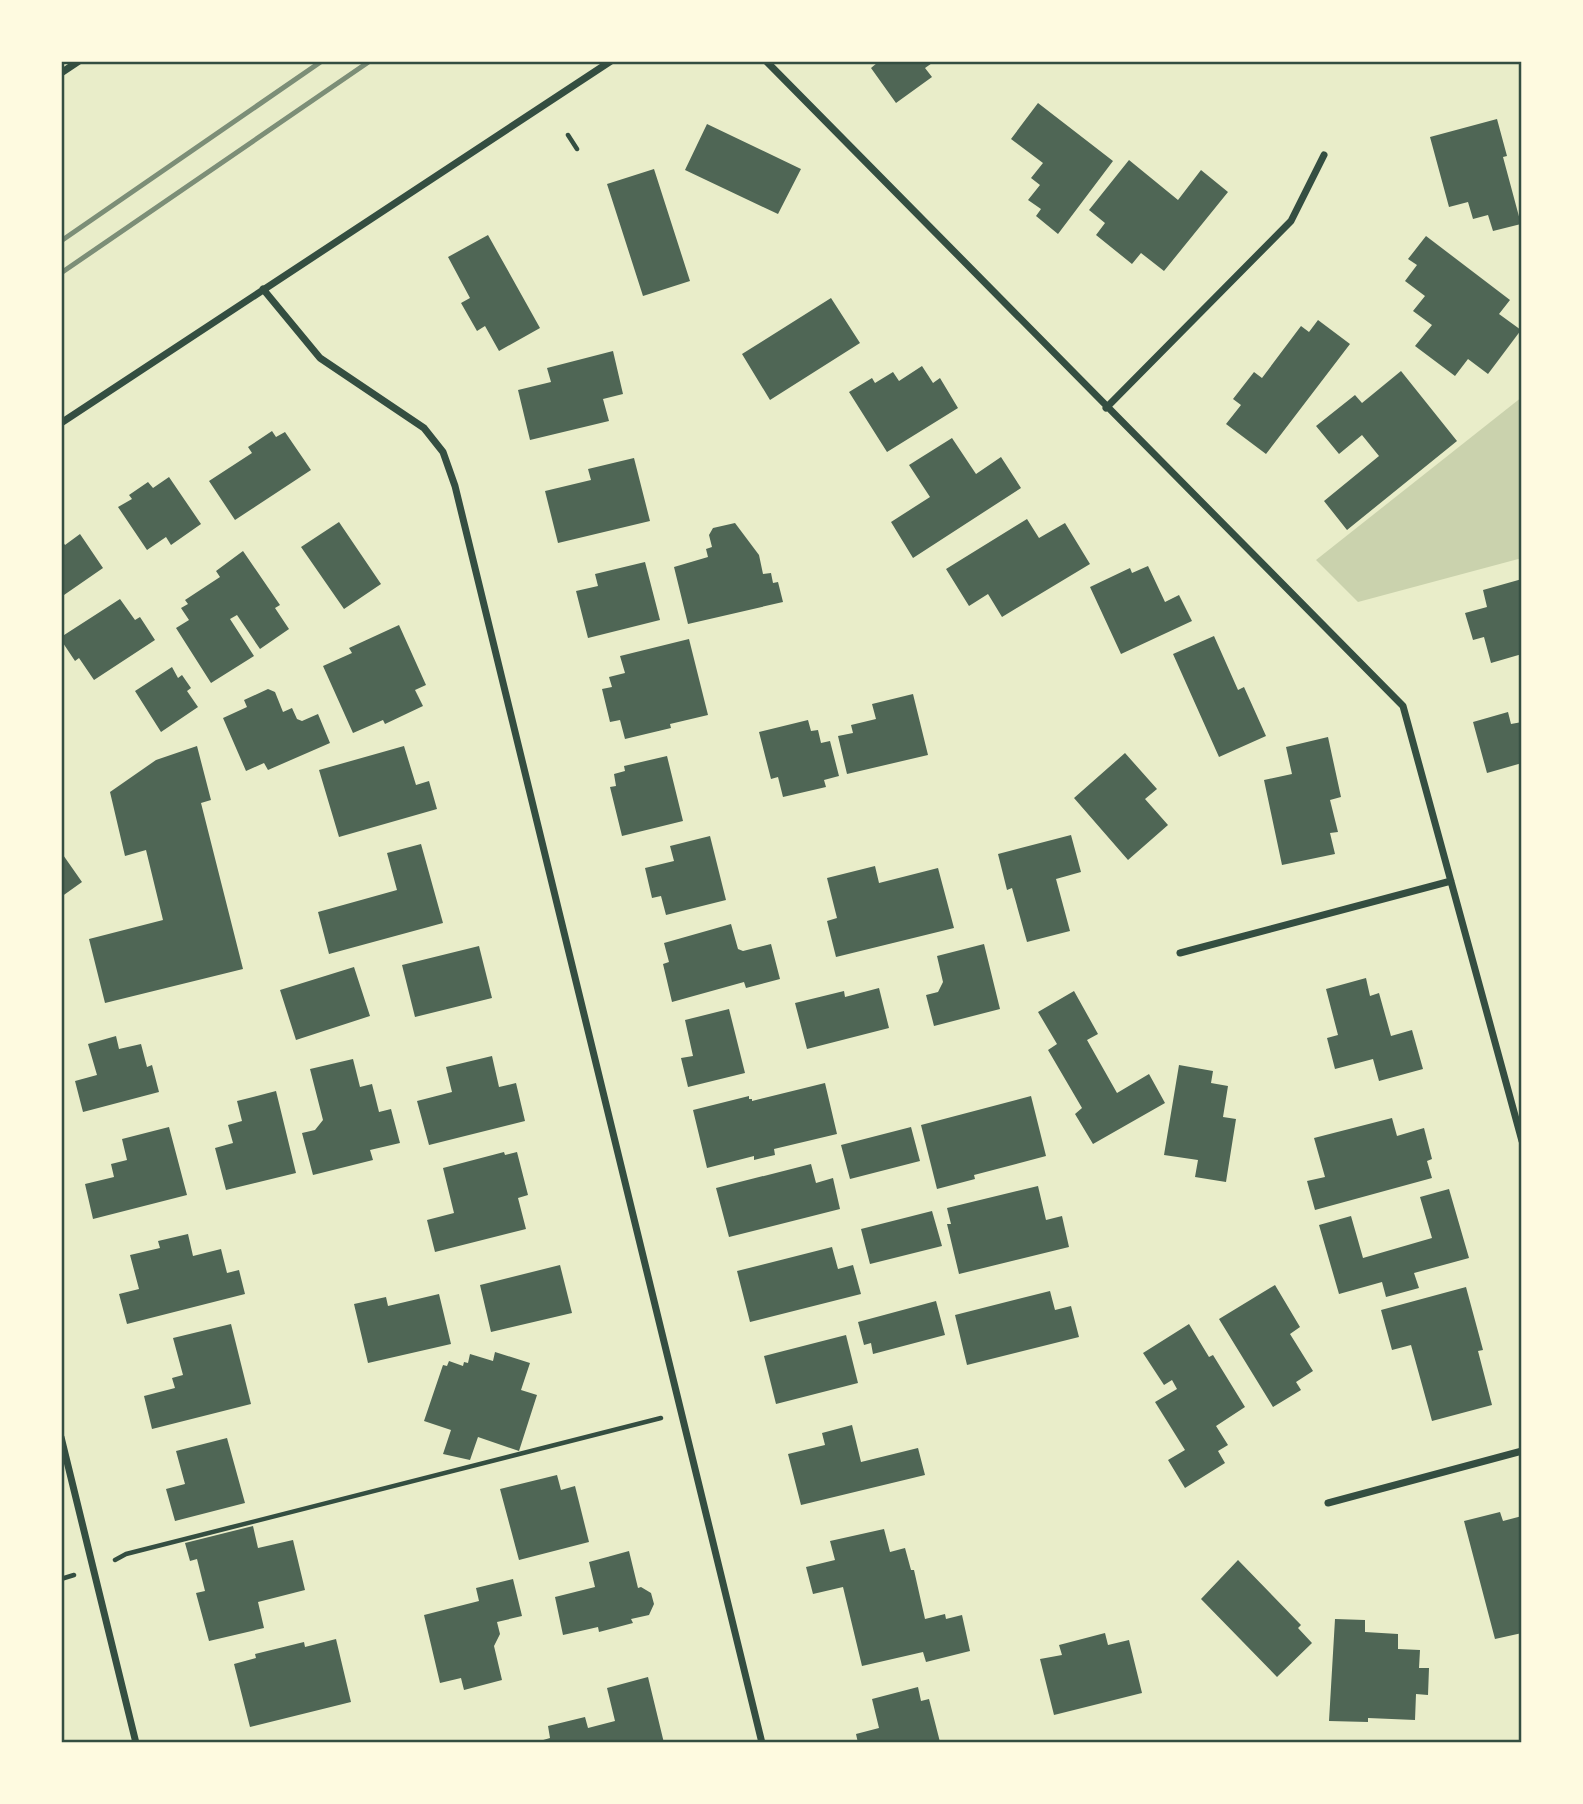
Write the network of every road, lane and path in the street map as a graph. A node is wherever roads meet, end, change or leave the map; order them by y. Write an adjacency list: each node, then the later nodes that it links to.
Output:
1 (79, 61): 4 (street)
2 (611, 61): 8 (street)
3 (766, 61): 9 (street)
4 (61, 73)
5 (568, 135): 6 (path)
6 (577, 149)
7 (1324, 155): 9 (street)
8 (263, 289): 10 (street); 14 (street)
9 (1106, 408): 11 (street)
10 (61, 423)
11 (1451, 881): 12 (street); 13 (street)
12 (1180, 953)
13 (1522, 1141)
14 (682, 1413): 18 (path); 21 (street)
15 (61, 1437): 18 (street)
16 (1522, 1451): 17 (street)
17 (1328, 1503)
18 (94, 1570): 19 (path); 20 (street)
19 (61, 1579)
20 (136, 1743)
21 (762, 1743)

